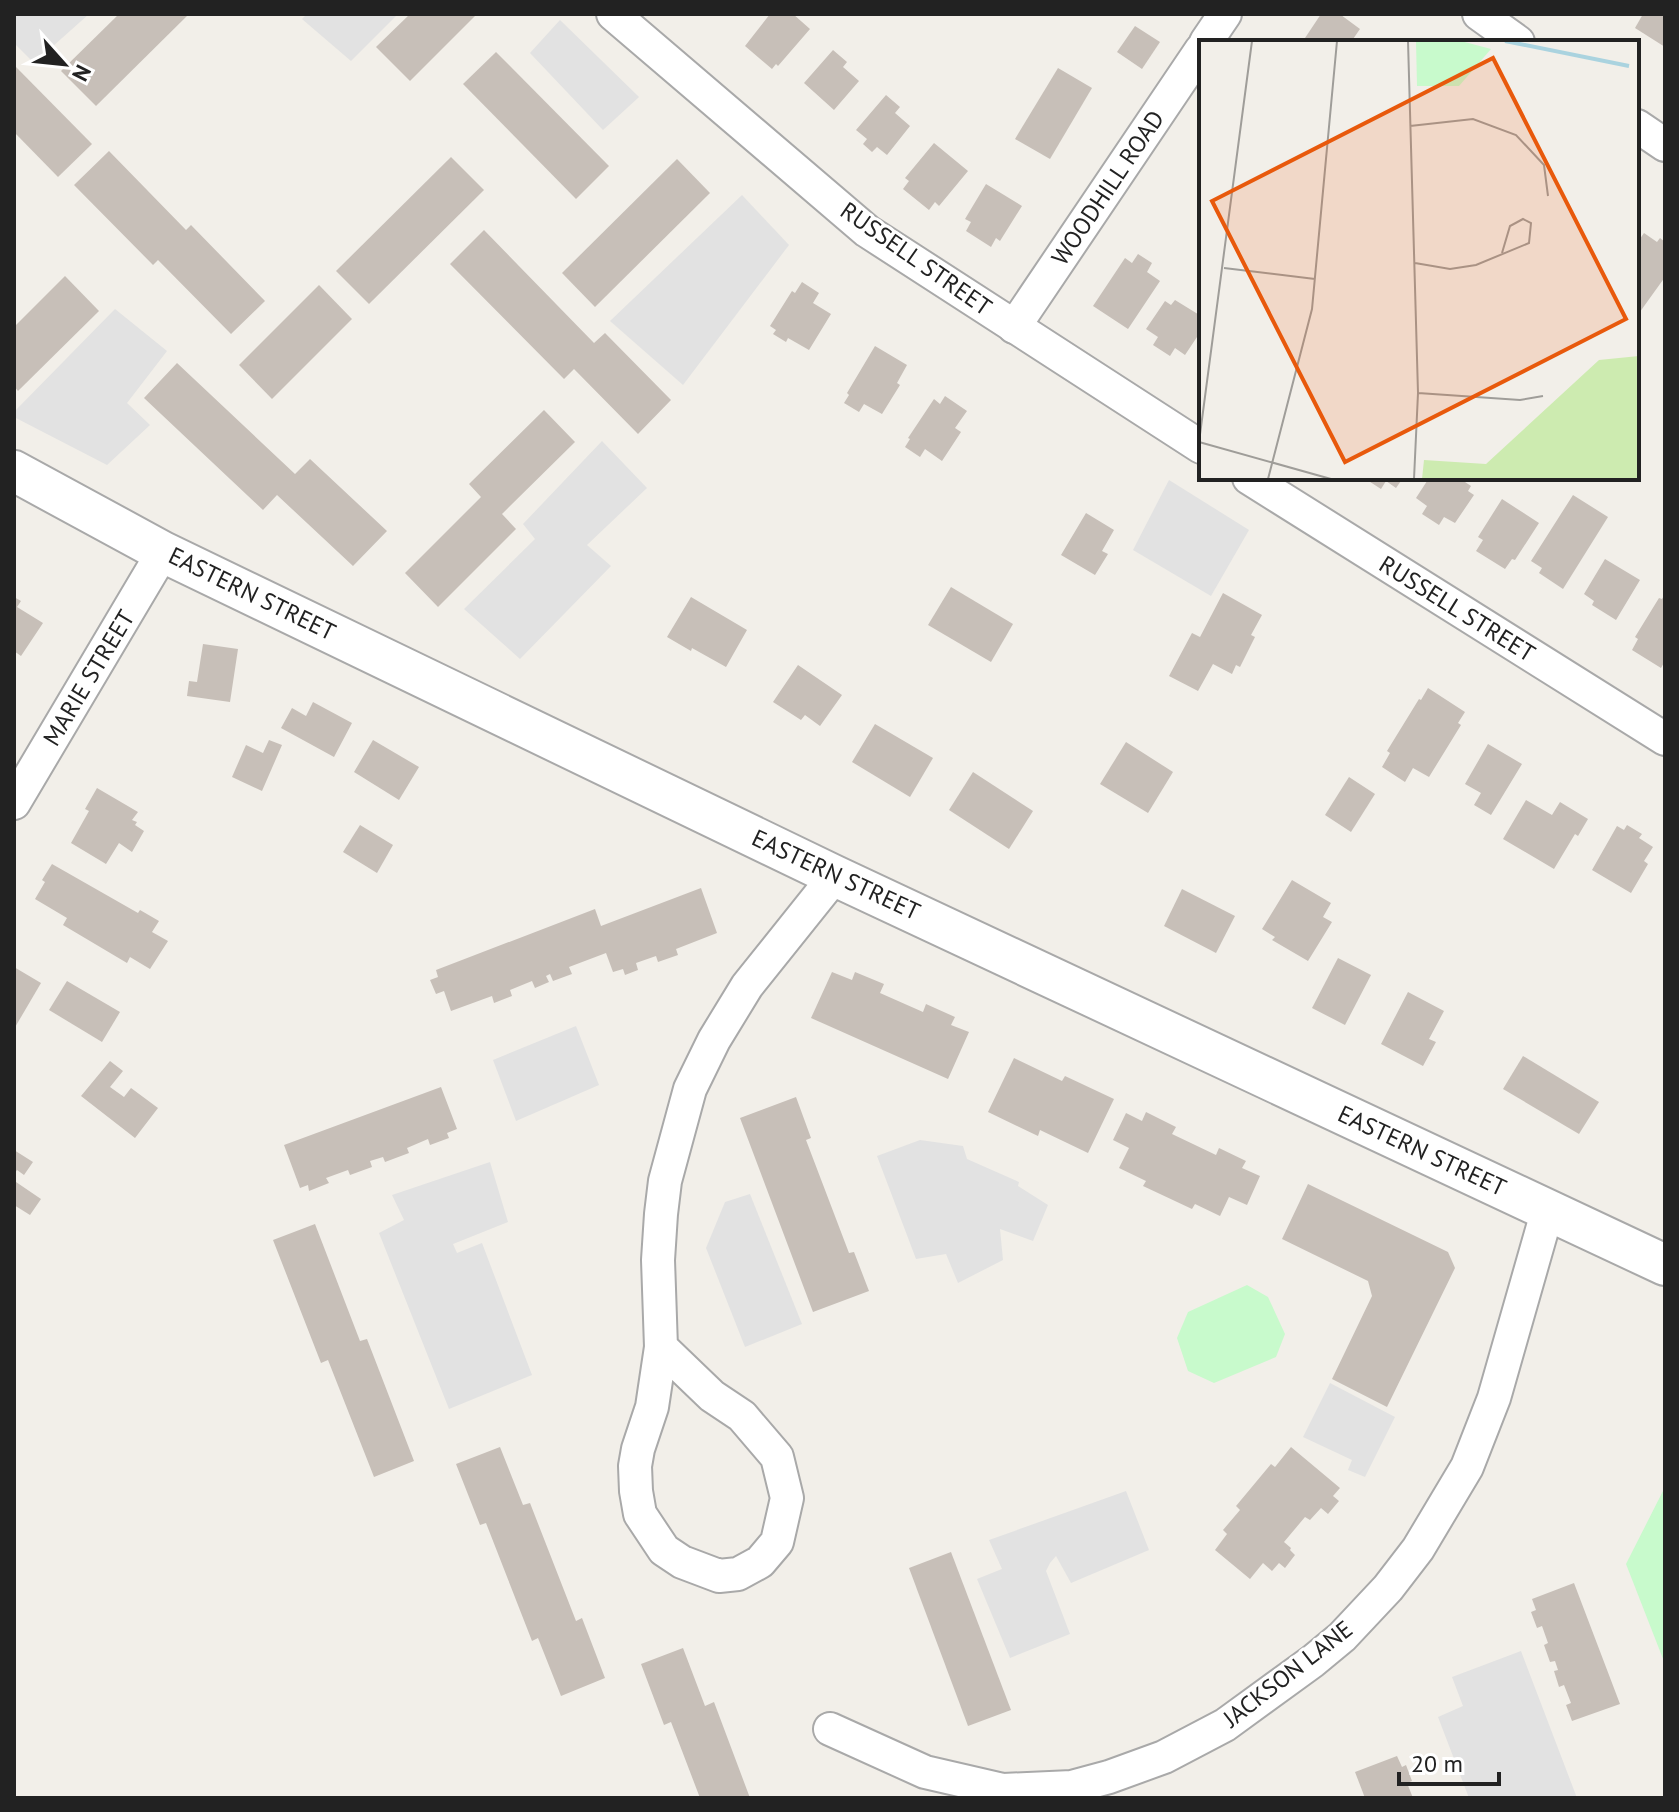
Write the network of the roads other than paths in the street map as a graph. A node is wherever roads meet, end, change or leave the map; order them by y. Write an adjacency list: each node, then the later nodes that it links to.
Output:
1 (613, 14): 9 (street, RUSSELL STREET)
2 (1225, 14): 4 (street)
3 (1479, 14): 5 (street)
4 (1207, 40)
5 (1515, 40)
6 (1199, 53): 9 (street, WOODHILL ROAD)
7 (1639, 127): 8 (street)
8 (1665, 145)
9 (1014, 327): 10 (street, RUSSELL STREET)
10 (1199, 446)
11 (14, 471): 13 (street, EASTERN STREET)
12 (1252, 480): 14 (street, RUSSELL STREET)
13 (163, 552): 15 (street, MARIE STREET); 16 (street, EASTERN STREET)
14 (1665, 739)
15 (14, 803)
16 (835, 876): 17 (street, EASTERN STREET); 19 (street)
17 (1548, 1209): 18 (street, EASTERN STREET); 20 (street, JACKSON LANE)
18 (1665, 1265)
19 (661, 1347): 19 (street)
20 (830, 1729)

